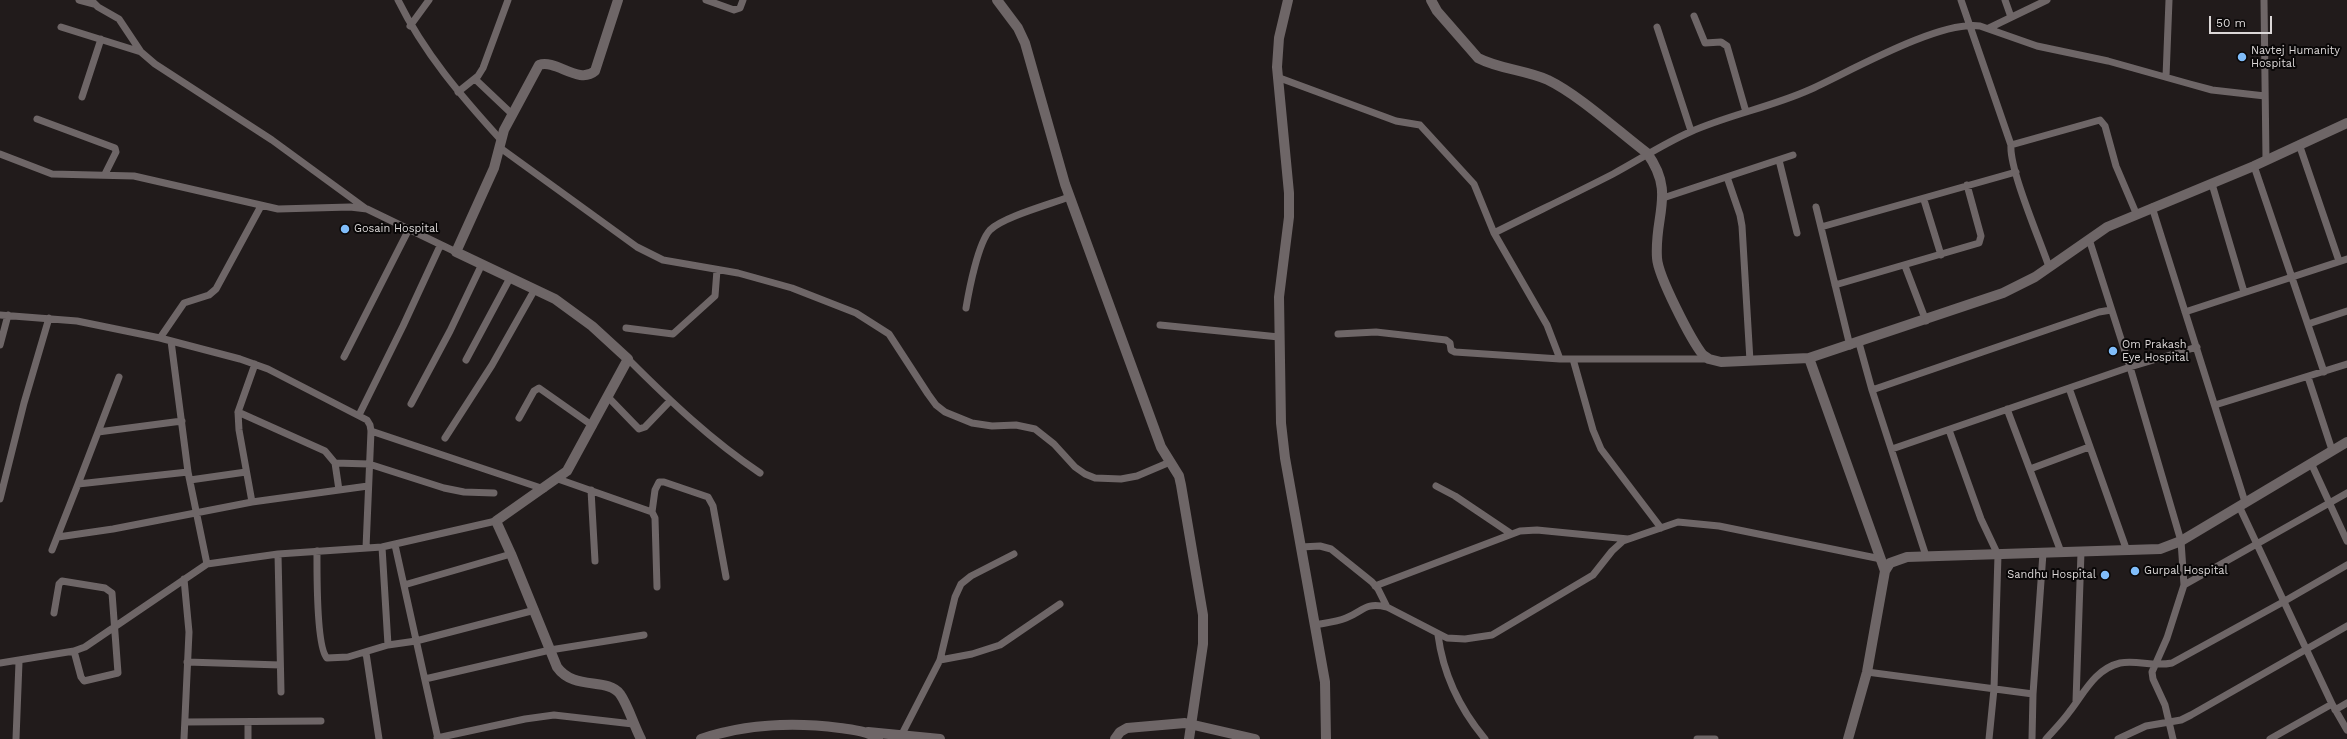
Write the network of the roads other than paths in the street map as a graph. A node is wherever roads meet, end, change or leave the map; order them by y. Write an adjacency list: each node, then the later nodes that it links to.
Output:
1 (79, 0): 16 (street)
2 (398, 0): 20 (street)
3 (428, 0): 20 (street)
4 (508, 0): 28 (street)
5 (618, 0): 33 (street)
6 (706, 0): 7 (street)
7 (743, 0)
8 (997, 0): 51 (street)
9 (1288, 0): 26 (street)
10 (1431, 0): 40 (street)
11 (1961, 0): 19 (street)
12 (2005, 0): 18 (street)
13 (2047, 0): 18 (street)
14 (2168, 0): 27 (street)
15 (2264, 0): 30 (street)
16 (93, 2): 25 (street)
17 (1694, 16): 32 (street)
18 (2011, 17): 23 (street)
19 (1971, 24): 23 (street); 32 (street); 39 (street)
20 (410, 26): 29 (street)
21 (61, 27): 24 (street)
22 (1658, 27): 36 (street)
23 (1989, 28): 27 (street)
24 (101, 39): 25 (street); 31 (street)
25 (141, 52): 57 (street)
26 (1277, 77): 61 (street); 89 (street)
27 (2166, 77): 30 (street)
28 (475, 79): 29 (street); 33 (street)
29 (458, 92): 37 (street)
30 (2265, 96): 43 (street)
31 (82, 97)
32 (1746, 112): 36 (street)
33 (512, 115): 37 (street)
34 (37, 119): 47 (street)
35 (2346, 125): 38 (street)
36 (1691, 131): 40 (street)
37 (500, 143): 65 (street); 72 (street)
38 (2299, 144): 43 (street); 68 (street)
39 (2012, 145): 46 (street); 58 (street)
40 (1647, 153): 52 (street); 61 (street)
41 (0, 154): 47 (street)
42 (1793, 156): 44 (street)
43 (2266, 159): 45 (street)
44 (1779, 160): 48 (street); 62 (street)
45 (2254, 166): 49 (street); 74 (street)
46 (2016, 172): 50 (street); 71 (street)
47 (105, 174): 54 (street)
48 (1727, 177): 52 (street); 102 (street)
49 (2212, 184): 56 (street); 77 (street)
50 (1967, 185): 53 (street); 66 (street)
51 (1069, 197): 78 (street); 129 (street)
52 (1663, 198): 100 (street)
53 (1924, 200): 59 (street); 66 (street)
54 (261, 206): 57 (street); 90 (street)
55 (1816, 207): 59 (street)
56 (2152, 207): 58 (street); 81 (street)
57 (367, 209): 60 (street)
58 (2136, 213): 63 (street)
59 (1821, 227): 75 (street)
60 (409, 230): 64 (street); 95 (street)
61 (1494, 233): 98 (street)
62 (1797, 233)
63 (2089, 238): 71 (street); 79 (street)
64 (440, 246): 65 (street); 117 (street)
65 (456, 252): 69 (street)
66 (1941, 256): 70 (street)
67 (2347, 259): 68 (street)
68 (2339, 261): 74 (street)
69 (482, 264): 73 (street); 113 (street)
70 (1905, 266): 75 (street); 84 (street)
71 (2049, 267): 84 (street)
72 (717, 270): 87 (street); 129 (street)
73 (510, 278): 76 (street); 101 (street)
74 (2292, 278): 77 (street); 85 (street)
75 (1835, 285): 92 (street)
76 (535, 290): 97 (street); 124 (street)
77 (2244, 292): 81 (street)
78 (966, 308)
79 (2111, 310): 105 (street); 110 (street)
80 (2347, 311): 85 (street)
81 (2185, 312): 94 (street)
82 (4, 315): 83 (street); 93 (street)
83 (49, 318): 90 (street); 147 (street)
84 (1926, 321): 92 (street)
85 (2308, 324): 106 (street)
86 (1160, 325): 89 (street)
87 (626, 328)
88 (1338, 334): 98 (street)
89 (1279, 337): 162 (street)
90 (160, 338): 91 (street)
91 (171, 341): 103 (street); 119 (street)
92 (1854, 344): 96 (street); 110 (street)
93 (0, 345)
94 (2197, 347): 105 (street); 114 (street)
95 (344, 357)
96 (1809, 358): 102 (street); 176 (street)
97 (628, 359): 111 (street); 112 (street)
98 (1560, 359): 99 (street)
99 (1573, 359): 100 (street); 154 (street)
100 (1709, 359): 102 (street)
101 (466, 360)
102 (1750, 360)
103 (254, 364): 116 (street); 117 (street)
104 (2347, 364): 106 (street)
105 (2130, 367): 109 (street); 158 (street)
106 (2324, 372): 108 (street)
107 (119, 377): 123 (street)
108 (2308, 377): 114 (street); 128 (street)
109 (2069, 388): 115 (street); 126 (street)
110 (1872, 390): 127 (street)
111 (607, 396): 112 (street); 120 (street)
112 (670, 400): 136 (street)
113 (410, 404)
114 (2215, 405): 150 (street)
115 (2007, 409): 121 (street); 133 (street)
116 (238, 412): 130 (street); 135 (street)
117 (359, 415): 122 (street)
118 (519, 418): 120 (street)
119 (182, 421): 123 (street); 134 (street)
120 (592, 426): 137 (street)
121 (1949, 430): 127 (street); 174 (street)
122 (371, 431): 132 (street); 142 (street)
123 (98, 432): 139 (street)
124 (445, 438)
125 (2347, 442): 128 (street)
126 (2089, 448): 133 (street); 167 (street)
127 (1892, 450): 175 (street)
128 (2332, 450): 131 (street)
129 (1170, 462): 222 (street)
130 (335, 463): 132 (street); 143 (street)
131 (2311, 463): 149 (street); 150 (street)
132 (369, 464): 140 (street); 145 (street)
133 (2030, 469): 168 (street)
134 (188, 472): 138 (street); 139 (street)
135 (246, 472): 138 (street); 148 (street)
136 (760, 473)
137 (558, 479): 142 (street); 144 (street)
138 (190, 480): 152 (street)
139 (78, 484): 156 (street)
140 (368, 486): 143 (street); 163 (street)
141 (1436, 486): 155 (street)
142 (544, 489): 153 (street)
143 (339, 490): 148 (street)
144 (591, 490): 151 (street); 177 (street)
145 (494, 493)
146 (2347, 493): 149 (street)
147 (0, 499)
148 (252, 502): 152 (street)
149 (2329, 503): 159 (street); 161 (street)
150 (2242, 504): 158 (street); 161 (street)
151 (652, 512): 181 (street); 185 (street)
152 (196, 514): 156 (street); 178 (street)
153 (496, 521): 160 (street); 172 (street)
154 (1661, 528): 157 (street); 176 (street)
155 (1510, 533): 157 (street); 186 (street)
156 (58, 537): 165 (street)
157 (1628, 538): 196 (street)
158 (2181, 541): 167 (street); 184 (street)
159 (2347, 541)
160 (394, 545): 164 (street); 183 (street)
161 (2256, 545): 184 (street); 187 (street)
162 (1301, 547): 186 (street); 192 (street)
163 (366, 548): 164 (street); 166 (street)
164 (382, 548): 198 (street)
165 (52, 550)
166 (317, 551): 171 (street); 202 (street)
167 (2127, 551): 169 (street)
168 (2061, 552): 169 (street); 170 (street)
169 (2082, 552): 214 (street)
170 (2044, 553): 174 (street); 213 (street)
171 (278, 554): 178 (street); 207 (street)
172 (511, 554): 183 (street); 190 (street)
173 (1014, 554): 203 (street)
174 (1998, 555): 175 (street); 211 (street)
175 (1926, 556): 180 (street)
176 (1881, 559): 180 (street)
177 (595, 561)
178 (207, 564): 182 (street)
179 (2347, 565): 187 (street)
180 (1885, 571): 209 (street)
181 (726, 577)
182 (184, 579): 193 (street); 205 (street)
183 (404, 585): 197 (street)
184 (2184, 585): 208 (street)
185 (657, 586)
186 (1375, 586): 189 (street)
187 (2283, 602): 200 (street); 208 (street)
188 (1060, 604): 203 (street)
189 (1386, 606): 192 (street); 196 (street)
190 (535, 610): 197 (street); 199 (street)
191 (54, 613): 193 (street)
192 (1315, 625): 238 (street)
193 (116, 626): 201 (street); 201 (street)
194 (2347, 626): 200 (street)
195 (644, 635): 199 (street)
196 (1438, 635): 239 (street)
197 (416, 641): 198 (street); 210 (street)
198 (388, 645): 202 (street)
199 (550, 650): 210 (street); 221 (street)
200 (2306, 650): 216 (street); 220 (street)
201 (74, 651): 204 (street)
202 (366, 653): 229 (street)
203 (940, 660): 225 (street)
204 (18, 662): 206 (street); 226 (street)
205 (187, 662): 207 (street); 218 (street)
206 (0, 664)
207 (280, 665): 212 (street)
208 (2153, 666): 214 (street); 220 (street)
209 (1867, 672): 211 (street); 242 (street)
210 (425, 679): 230 (street)
211 (1994, 689): 213 (street); 243 (street)
212 (281, 692)
213 (2033, 694): 244 (street)
214 (2076, 703): 245 (street)
215 (2347, 703): 216 (street)
216 (2334, 707): 223 (street); 248 (street)
217 (321, 721): 219 (street)
218 (184, 722): 219 (street); 227 (street)
219 (248, 722): 228 (street)
220 (2169, 722): 246 (street); 247 (street)
221 (633, 724): 230 (street); 231 (street)
222 (1191, 724): 235 (street); 236 (street); 237 (street)
223 (2347, 730)
224 (864, 732): 225 (street); 232 (street); 233 (street)
225 (902, 734): 234 (street)
226 (16, 739)
227 (184, 739)
228 (248, 739)
229 (379, 739)
230 (438, 739)
231 (641, 739)
232 (701, 739)
233 (878, 739)
234 (940, 739)
235 (1115, 739)
236 (1189, 739)
237 (1255, 739)
238 (1326, 739)
239 (1485, 739)
240 (1697, 739): 241 (street)
241 (1715, 739)
242 (1848, 739)
243 (1989, 739)
244 (2032, 739)
245 (2046, 739)
246 (2118, 739)
247 (2173, 739)
248 (2270, 739)

